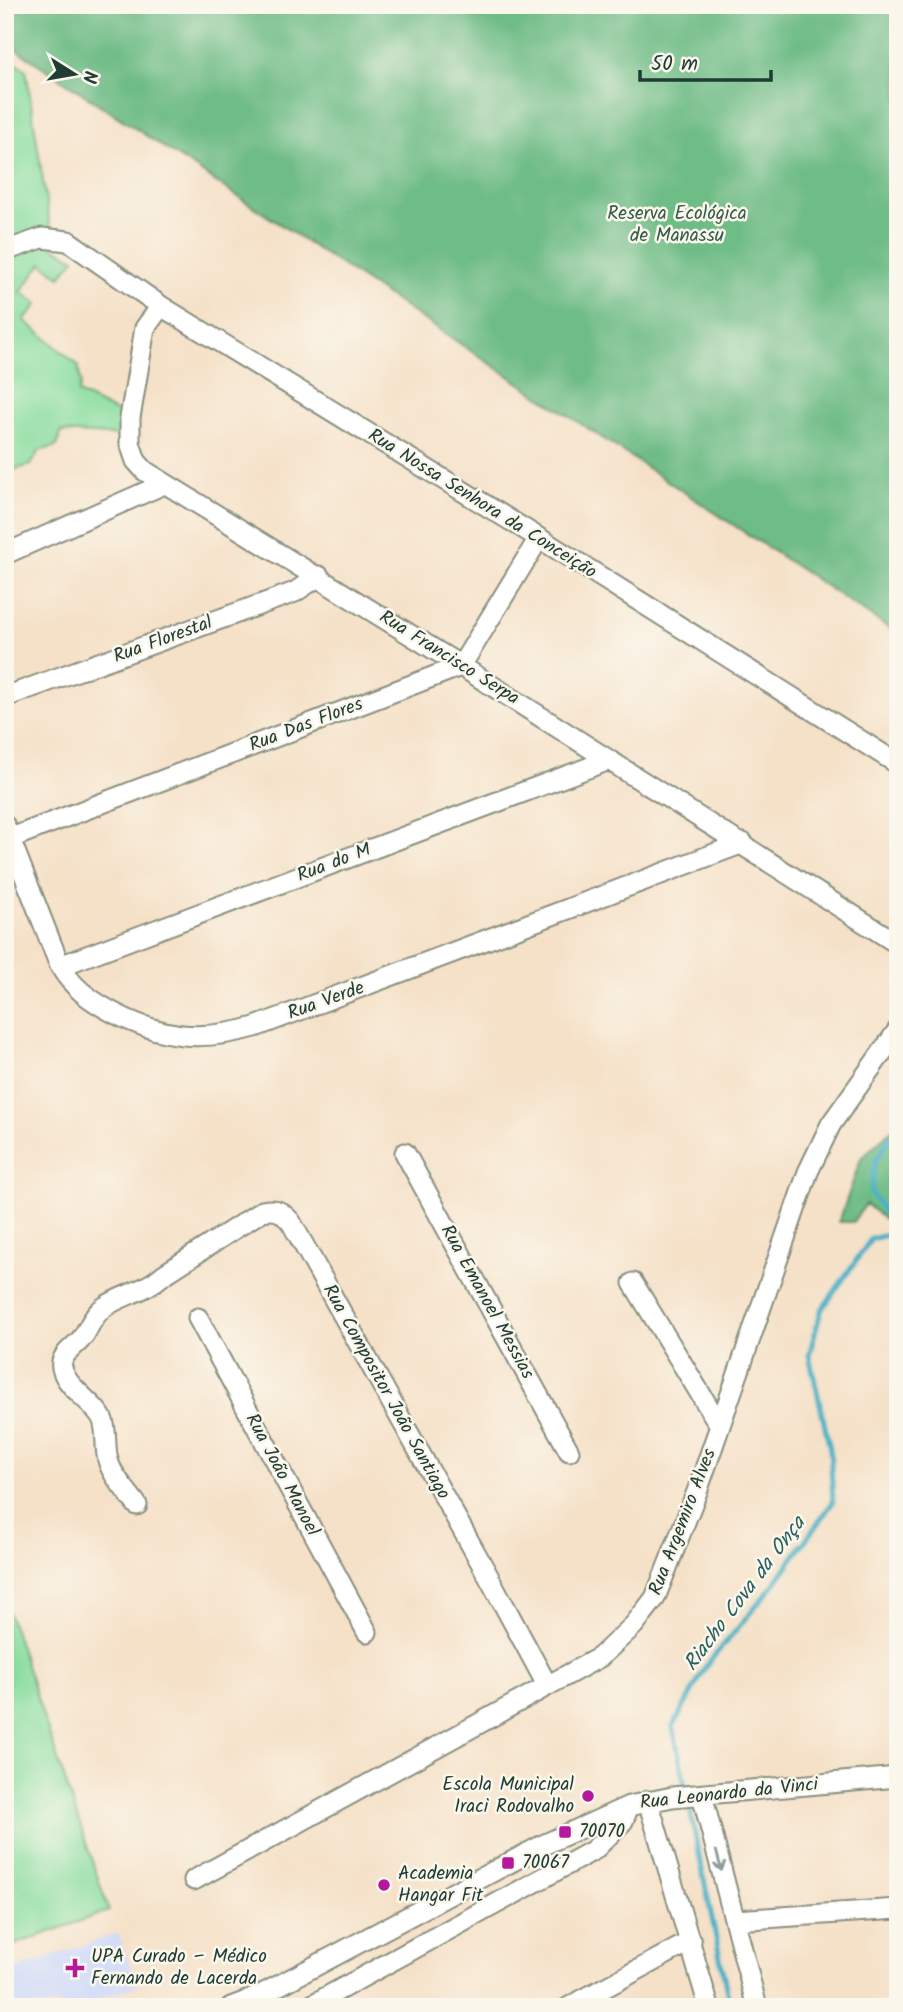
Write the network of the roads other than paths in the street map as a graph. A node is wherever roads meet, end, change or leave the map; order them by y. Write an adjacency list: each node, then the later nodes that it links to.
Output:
1 (5, 251): 2 (street, Rua Nossa Senhora da Conceição)
2 (161, 306): 3 (street, Rua Francisco Serpa); 4 (street, Rua Nossa Senhora da Conceição)
3 (164, 484): 5 (street); 6 (street, Rua Francisco Serpa)
4 (539, 538): 7 (street); 10 (street, Rua Nossa Senhora da Conceição)
5 (5, 554)
6 (318, 576): 7 (street, Rua Francisco Serpa); 8 (street, Rua Florestal)
7 (461, 666): 9 (street, Rua Francisco Serpa); 11 (street, Rua Das Flores)
8 (5, 697)
9 (609, 760): 12 (street, Rua Francisco Serpa); 14 (street, Rua do M)
10 (898, 764)
11 (8, 832): 14 (street, Rua Verde)
12 (743, 843): 13 (street, Rua Francisco Serpa); 14 (street, Rua Verde)
13 (898, 944)
14 (60, 966)
15 (898, 1030): 19 (street, Rua Argemiro Alves)
16 (405, 1153): 20 (street, Rua Emanoel Messias)
17 (633, 1283): 19 (street)
18 (198, 1318): 22 (street, Rua João Manoel)
19 (720, 1426): 23 (street, Rua Argemiro Alves)
20 (569, 1451)
21 (136, 1505): 23 (street, Rua Compositor João Santiago)
22 (367, 1632)
23 (547, 1685): 27 (street, Rua Argemiro Alves)
24 (898, 1777): 25 (street, Rua Leonardo da Vinci)
25 (688, 1796): 26 (street, Rua Leonardo da Vinci); 29 (street, one-way to 29)
26 (639, 1803): 30 (street); 31 (street, Rua Leonardo da Vinci); 32 (street)
27 (194, 1880)
28 (898, 1909): 29 (street)
29 (735, 1920): 35 (street)
30 (691, 1941): 33 (street); 34 (street)
31 (231, 2007)
32 (308, 2007)
33 (569, 2007)
34 (709, 2007)
35 (757, 2007)

